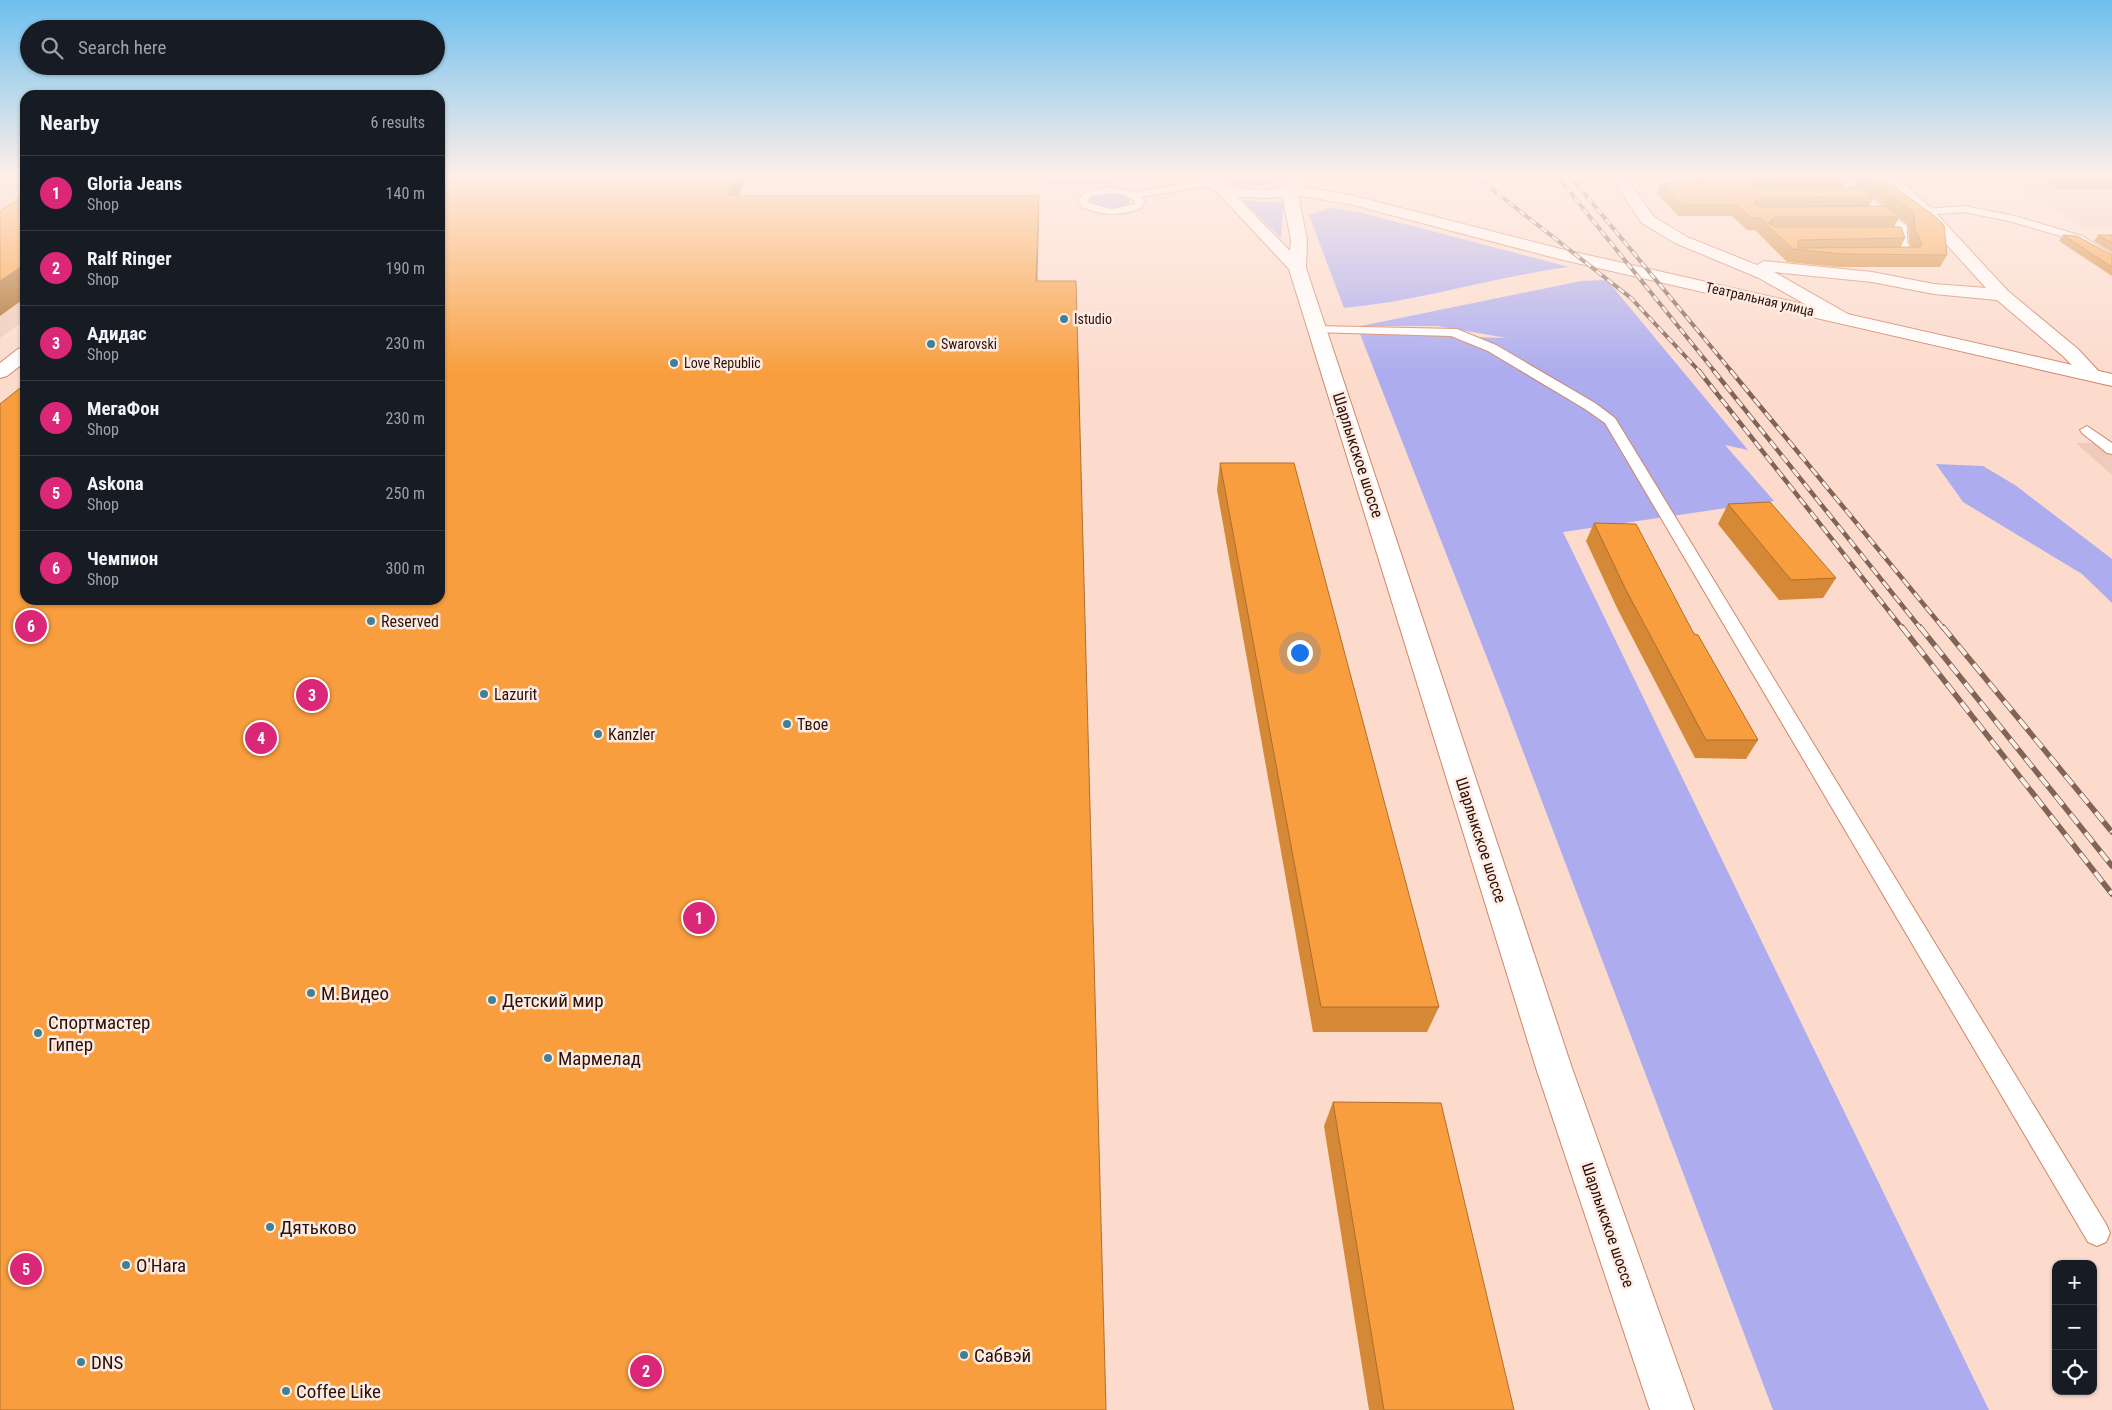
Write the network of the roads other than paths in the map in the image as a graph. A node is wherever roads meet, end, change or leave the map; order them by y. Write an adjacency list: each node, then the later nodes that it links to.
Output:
1 (1270, 242): 11 (street, Шарлыкское шоссе)
2 (1299, 242): 11 (street, Шарлыкское шоссе)
3 (1512, 242): 15 (street, Театральная улица)
4 (1686, 242): 10 (street)
5 (1902, 242): 8 (lane)
6 (1953, 242): 14 (street)
7 (2084, 242): 9 (lane)
8 (1881, 255)
9 (2112, 259)
10 (1737, 262): 12 (street); 13 (street)
11 (1297, 268): 16 (street, Шарлыкское шоссе)
12 (1872, 277): 13 (street); 14 (street)
13 (1805, 295): 15 (street)
14 (2002, 295): 19 (street)
15 (1842, 318): 19 (street, Театральная улица)
16 (1317, 330): 23 (lane); 24 (street, Шарлыкское шоссе)
17 (20, 357): 18 (street)
18 (0, 372)
19 (2093, 376): 20 (street, Театральная улица)
20 (2112, 380)
21 (2112, 432): 22 (lane)
22 (2112, 450)
23 (2097, 1233)
24 (1672, 1410)

